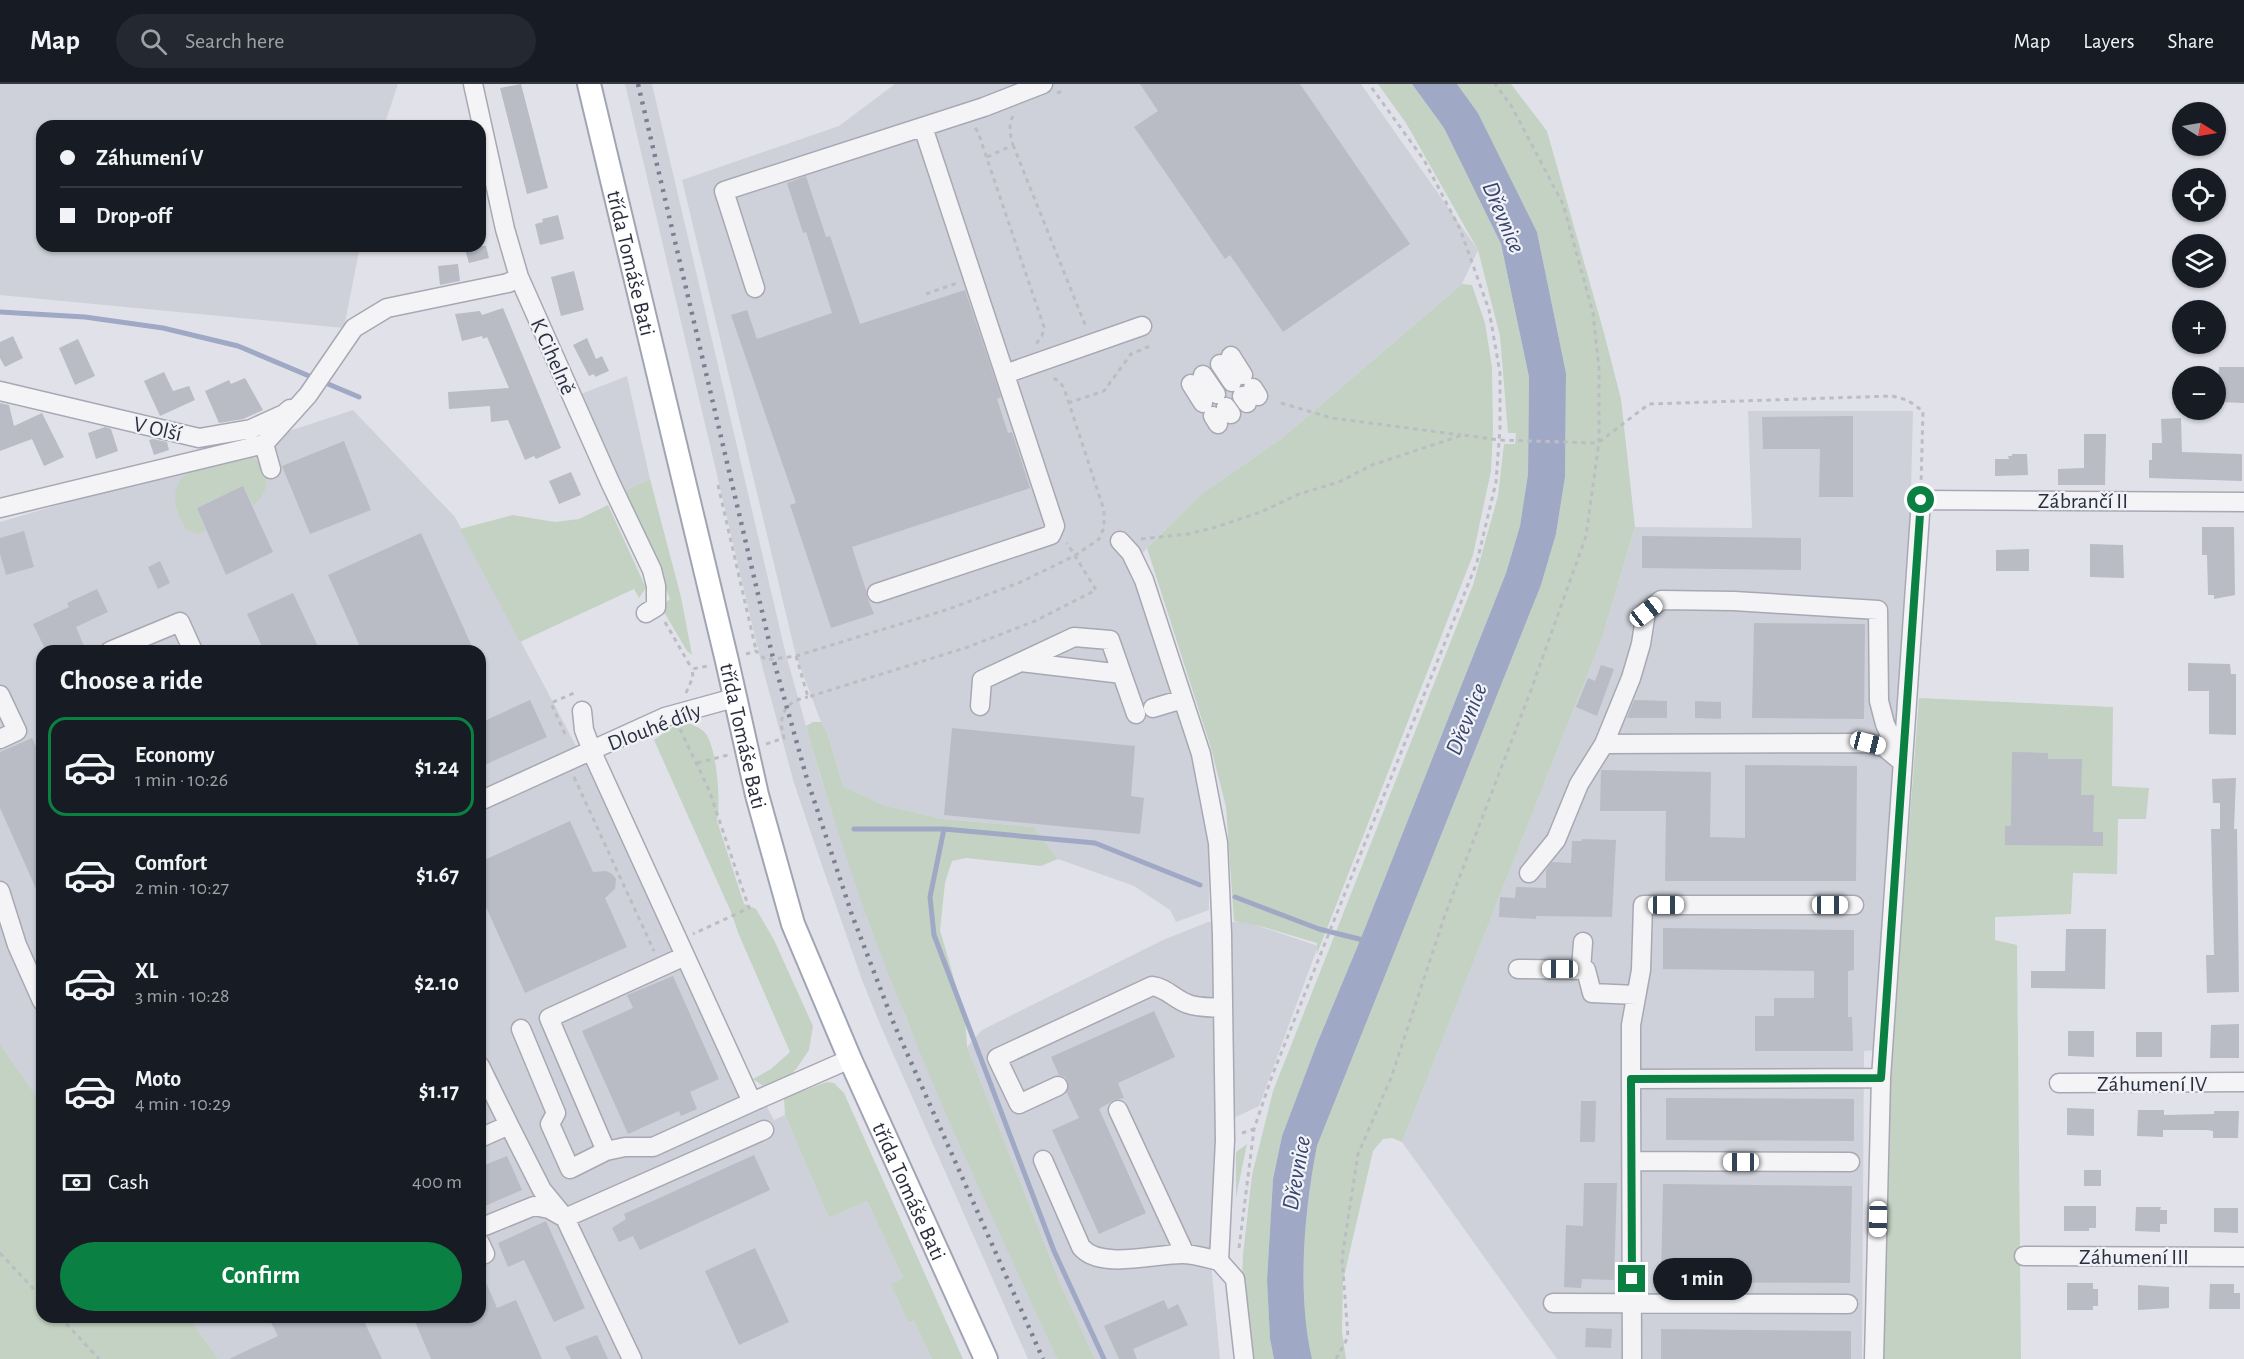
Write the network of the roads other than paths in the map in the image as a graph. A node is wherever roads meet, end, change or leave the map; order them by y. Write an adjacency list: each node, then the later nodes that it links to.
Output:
1 (472, 84): 4 (street, K Cihelně)
2 (589, 84): 29 (main road, třída Tomáše Bati)
3 (1049, 89): 5 (street)
4 (480, 120)
5 (923, 127): 8 (street); 11 (street)
6 (486, 146): 7 (street, K Cihelně)
7 (519, 277): 15 (street, V Olší); 23 (street, K Cihelně)
8 (755, 288)
9 (1142, 326): 11 (street)
10 (1225, 360): 13 (street)
11 (1005, 374): 22 (street)
12 (1197, 380): 16 (street)
13 (1246, 390)
14 (0, 391): 15 (street, V Olší)
15 (308, 395): 17 (street, V Olší)
16 (1218, 410)
17 (264, 444): 18 (street); 20 (street)
18 (271, 469)
19 (2244, 502): 38 (street, Zábrančí II)
20 (0, 508)
21 (1120, 541): 30 (street)
22 (877, 593)
23 (651, 610)
24 (124, 645): 25 (street)
25 (190, 645)
26 (1021, 662): 27 (street); 27 (street); 31 (street)
27 (1122, 674): 34 (street)
28 (0, 696): 35 (street)
29 (734, 698): 37 (street, Dlouhé díly); 51 (main road, třída Tomáše Bati)
30 (1183, 699): 32 (street); 49 (street)
31 (980, 706)
32 (1153, 708)
33 (582, 711): 37 (street)
34 (1136, 714)
35 (0, 739)
36 (1604, 744): 38 (street); 38 (street); 40 (street)
37 (584, 753): 39 (street, Dlouhé díly); 44 (street)
38 (1903, 762): 53 (street)
39 (486, 798)
40 (1529, 873)
41 (0, 891): 47 (street)
42 (1854, 905): 48 (street)
43 (1583, 942): 46 (street)
44 (682, 948): 58 (street); 63 (street)
45 (1518, 969): 46 (street)
46 (1581, 970): 48 (street)
47 (36, 988)
48 (1636, 995): 54 (street)
49 (1223, 1008): 57 (street); 72 (street)
50 (521, 1029): 63 (street)
51 (850, 1059): 58 (street); 77 (main road, třída Tomáše Bati)
52 (486, 1078): 60 (street)
53 (1881, 1078): 54 (street); 80 (street)
54 (1631, 1079): 65 (street)
55 (2244, 1082): 56 (street, Záhumení IV)
56 (2059, 1083)
57 (1058, 1086)
58 (752, 1102): 63 (street)
59 (1118, 1110): 69 (street)
60 (509, 1125): 62 (street); 67 (street)
61 (764, 1130): 67 (street)
62 (486, 1135)
63 (606, 1151)
64 (1043, 1160): 69 (street)
65 (1632, 1161): 66 (street); 73 (street)
66 (1850, 1162)
67 (565, 1218): 68 (street); 76 (street)
68 (486, 1226)
69 (1185, 1254): 72 (street)
70 (2024, 1256): 71 (street, Záhumení III)
71 (2244, 1257)
72 (1219, 1261): 78 (street)
73 (1632, 1302): 74 (street); 75 (street); 79 (street)
74 (1553, 1303)
75 (1848, 1304)
76 (632, 1359)
77 (986, 1359)
78 (1244, 1359)
79 (1632, 1359)
80 (1874, 1359)

